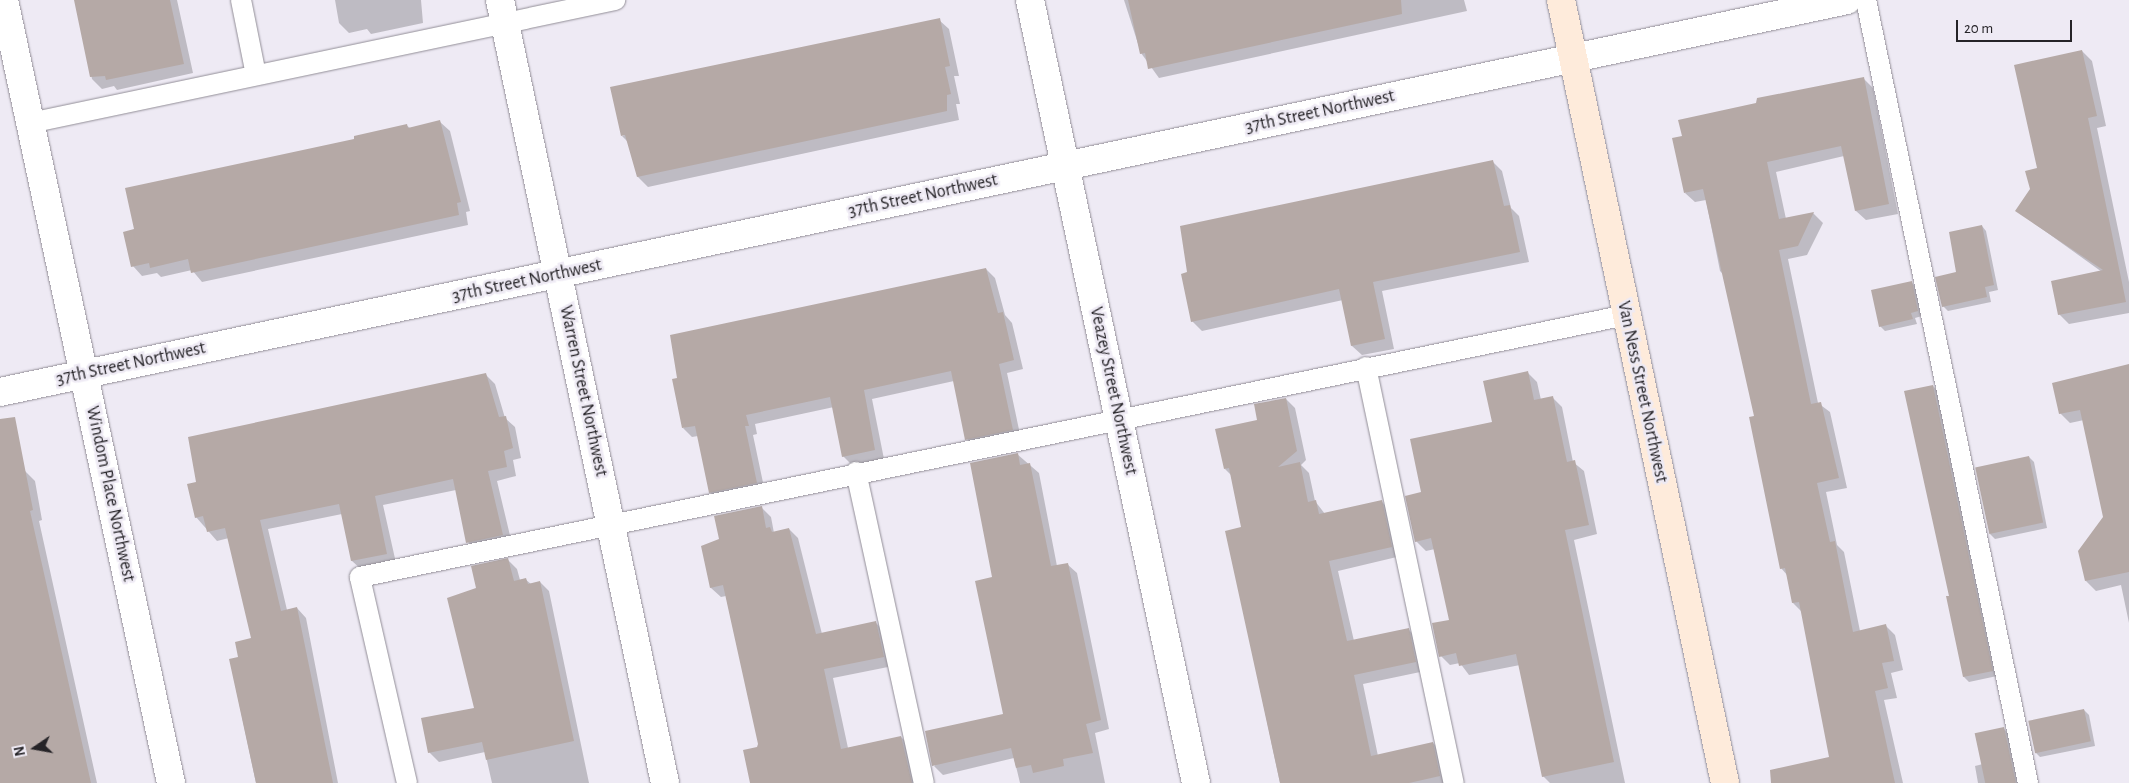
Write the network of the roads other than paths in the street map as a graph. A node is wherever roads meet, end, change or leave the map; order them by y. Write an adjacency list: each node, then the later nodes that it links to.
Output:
1 (4, 0): 9 (street, Windom Place Northwest)
2 (241, 0): 11 (lane)
3 (614, 0): 8 (lane)
4 (1030, 0): 13 (street, Veazey Street Northwest)
5 (1561, 0): 10 (main road, Van Ness Street Northwest)
6 (1847, 0): 10 (street, 37th Street Northwest)
7 (1866, 0): 29 (lane)
8 (502, 11): 11 (lane); 14 (street, Warren Street Northwest)
9 (6, 39): 12 (street, Windom Place Northwest)
10 (1573, 58): 13 (street, 37th Street Northwest); 15 (main road, Van Ness Street Northwest)
11 (256, 75): 12 (lane)
12 (30, 123): 17 (street, Windom Place Northwest)
13 (1065, 166): 14 (street, 37th Street Northwest); 19 (street, Veazey Street Northwest)
14 (558, 275): 17 (street, 37th Street Northwest); 21 (street, Warren Street Northwest)
15 (1626, 314): 16 (lane); 28 (main road, Van Ness Street Northwest)
16 (1366, 367): 19 (lane); 27 (lane)
17 (84, 374): 18 (street, 37th Street Northwest); 22 (street, Windom Place Northwest)
18 (0, 392)
19 (1119, 418): 20 (lane); 26 (street, Veazey Street Northwest)
20 (856, 472): 21 (lane); 25 (lane)
21 (610, 523): 23 (lane); 24 (street, Warren Street Northwest)
22 (171, 783)
23 (407, 783)
24 (665, 783)
25 (924, 783)
26 (1196, 783)
27 (1454, 783)
28 (1725, 783)
29 (2028, 783)

